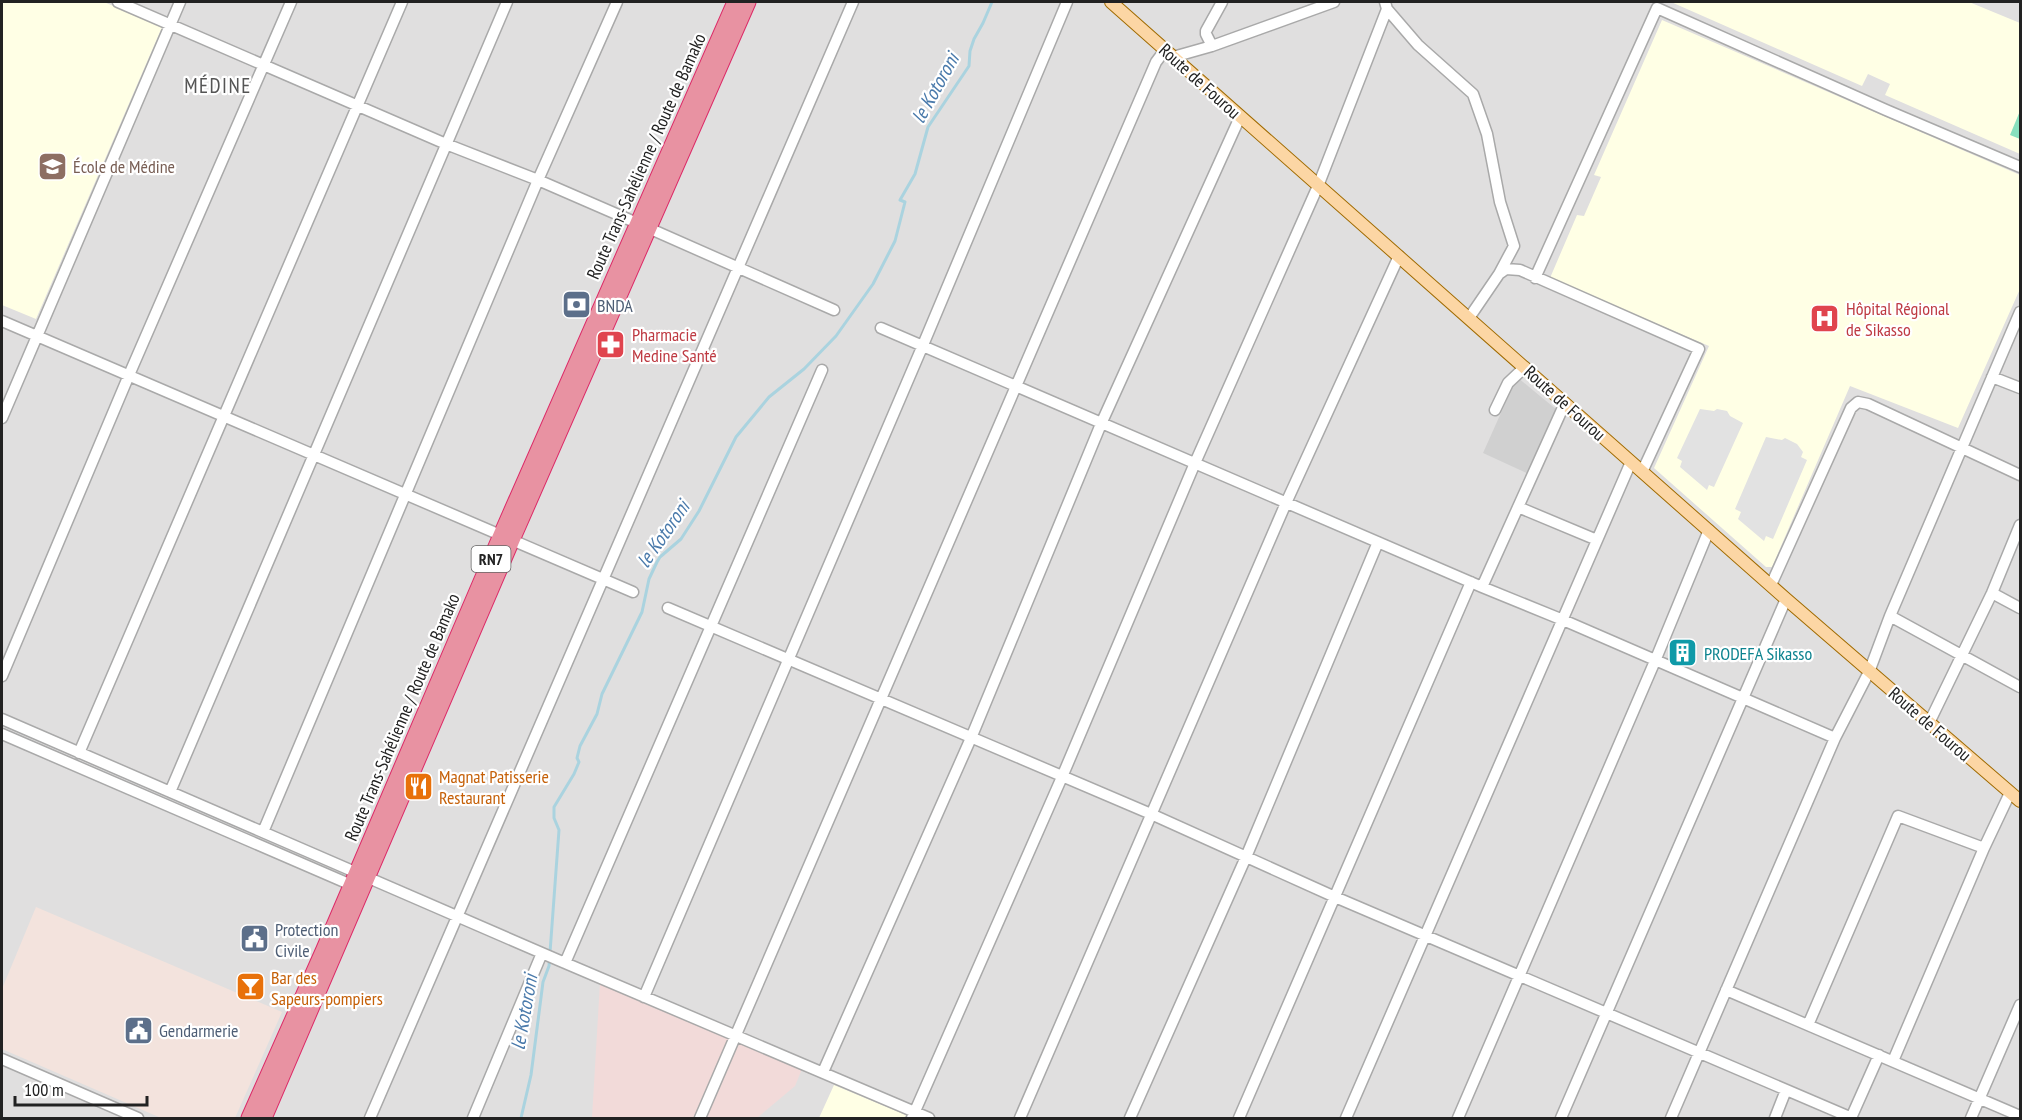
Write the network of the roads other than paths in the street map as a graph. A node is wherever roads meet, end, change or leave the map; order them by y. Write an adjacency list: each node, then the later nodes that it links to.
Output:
1 (118, 2): 15 (street)
2 (180, 2): 15 (street)
3 (291, 2): 18 (street)
4 (402, 2): 19 (street)
5 (507, 2): 21 (street)
6 (617, 2): 23 (street)
7 (735, 2): 25 (highway, Route Trans-Sahélienne / Route de Bamako / RN7)
8 (748, 2): 25 (highway, Route Trans-Sahélienne / Route de Bamako / RN7)
9 (853, 2): 27 (street)
10 (1067, 2): 36 (street)
11 (1112, 2): 17 (main road, Route de Fourou)
12 (1222, 2): 16 (street)
13 (1334, 2): 16 (street)
14 (1386, 5): 24 (street); 28 (street)
15 (170, 24): 18 (street); 35 (street)
16 (1212, 46): 17 (street)
17 (1169, 53): 20 (main road, Route de Fourou); 41 (street)
18 (263, 64): 19 (street); 39 (street)
19 (358, 104): 21 (street); 45 (street)
20 (1240, 117): 24 (main road, Route de Fourou); 47 (street)
21 (446, 144): 23 (street); 49 (street)
22 (2020, 167): 29 (street)
23 (538, 180): 25 (street); 54 (street)
24 (1318, 186): 26 (main road, Route de Fourou); 51 (street)
25 (642, 225): 27 (street); 59 (highway, Route Trans-Sahélienne / Route de Bamako / RN7)
26 (1399, 256): 32 (main road, Route de Fourou); 55 (street)
27 (738, 267): 30 (street); 62 (street)
28 (1499, 274): 29 (street); 32 (street)
29 (1535, 278): 52 (street)
30 (834, 310)
31 (2020, 312): 40 (street)
32 (1469, 318): 37 (main road, Route de Fourou)
33 (2, 321): 35 (street)
34 (881, 328): 36 (street)
35 (36, 335): 39 (street); 46 (street)
36 (923, 345): 41 (street); 75 (street)
37 (1525, 367): 43 (main road, Route de Fourou); 44 (street)
38 (822, 370): 73 (street)
39 (129, 375): 45 (street); 78 (street)
40 (1992, 377): 42 (street); 48 (street)
41 (1016, 385): 47 (street); 81 (street)
42 (2020, 388)
43 (1565, 403): 50 (main road, Route de Fourou); 56 (street)
44 (1495, 410)
45 (224, 416): 49 (street); 87 (street)
46 (2, 418)
47 (1101, 423): 51 (street); 85 (street)
48 (1962, 448): 53 (street); 64 (street); 71 (street)
49 (315, 455): 54 (street); 89 (street)
50 (1631, 462): 52 (main road, Route de Fourou); 60 (street)
51 (1195, 463): 55 (street); 88 (street)
52 (1642, 472): 58 (main road, Route de Fourou)
53 (2020, 475)
54 (405, 494): 59 (street); 93 (street)
55 (1286, 503): 61 (street); 92 (street)
56 (1518, 507): 60 (street); 65 (street)
57 (2020, 525): 67 (street)
58 (1709, 530): 64 (main road, Route de Fourou); 76 (street)
59 (507, 537): 62 (street); 96 (highway, Route Trans-Sahélienne / Route de Bamako / RN7)
60 (1597, 540): 72 (street)
61 (1378, 542): 63 (street); 95 (street)
62 (603, 579): 66 (street); 98 (street)
63 (1471, 582): 65 (street); 97 (street)
64 (1771, 585): 68 (main road, Route de Fourou)
65 (1482, 587): 72 (street)
66 (633, 592)
67 (1992, 593): 70 (street); 74 (street)
68 (1786, 599): 77 (main road, Route de Fourou); 80 (street)
69 (668, 608): 73 (street)
70 (2020, 608)
71 (1890, 616): 74 (street); 77 (street)
72 (1563, 620): 76 (street); 99 (street)
73 (711, 627): 75 (street); 101 (street)
74 (1961, 654): 79 (street); 83 (street)
75 (787, 659): 81 (street); 104 (street)
76 (1655, 661): 80 (street); 102 (street)
77 (1869, 672): 83 (main road, Route de Fourou); 86 (street)
78 (2, 676)
79 (2020, 687)
80 (1742, 699): 86 (street); 106 (street)
81 (880, 700): 85 (street); 108 (street)
82 (2, 719): 87 (street)
83 (1929, 723): 90 (main road, Route de Fourou)
84 (2, 734): 96 (street)
85 (971, 738): 88 (street); 113 (street)
86 (1835, 738): 103 (street)
87 (79, 753): 89 (street)
88 (1062, 777): 92 (street); 116 (street)
89 (170, 792): 93 (street)
90 (2010, 792): 91 (main road, Route de Fourou); 94 (street)
91 (2020, 801)
92 (1151, 814): 95 (street); 126 (street)
93 (263, 832): 96 (street)
94 (1984, 848): 107 (street); 112 (street)
95 (1246, 857): 97 (street); 127 (street)
96 (359, 881): 98 (street); 120 (highway, Route Trans-Sahélienne / Route de Bamako / RN7); 121 (highway, Route Trans-Sahélienne / Route de Bamako / RN7)
97 (1335, 897): 99 (street); 128 (street)
98 (458, 915): 100 (street); 122 (street)
99 (1425, 935): 102 (street); 129 (street)
100 (542, 953): 101 (street); 123 (street)
101 (561, 962): 104 (street)
102 (1519, 975): 106 (street); 130 (street)
103 (1726, 990): 107 (street); 109 (street)
104 (644, 997): 108 (street)
105 (2020, 1005): 115 (street)
106 (1606, 1013): 109 (street); 131 (street)
107 (1808, 1025): 110 (street)
108 (735, 1035): 113 (street); 124 (street)
109 (1699, 1053): 114 (street); 132 (street)
110 (1879, 1055): 112 (street); 118 (street)
111 (2, 1059): 119 (street)
112 (1893, 1061): 115 (street)
113 (823, 1072): 116 (street)
114 (1786, 1090): 118 (street); 133 (street)
115 (1980, 1098): 117 (street); 134 (street)
116 (914, 1115): 125 (street)
117 (2020, 1116)
118 (1852, 1118)
119 (138, 1119)
120 (249, 1119)
121 (264, 1119)
122 (370, 1119)
123 (473, 1119)
124 (700, 1119)
125 (929, 1119)
126 (1020, 1119)
127 (1130, 1119)
128 (1239, 1119)
129 (1346, 1119)
130 (1458, 1119)
131 (1561, 1119)
132 (1671, 1119)
133 (1775, 1119)
134 (1971, 1119)

